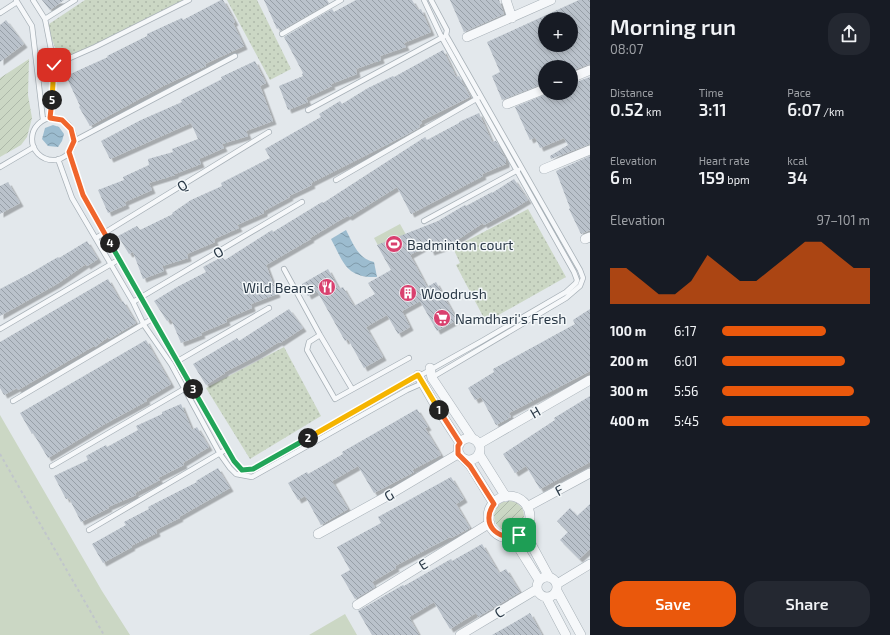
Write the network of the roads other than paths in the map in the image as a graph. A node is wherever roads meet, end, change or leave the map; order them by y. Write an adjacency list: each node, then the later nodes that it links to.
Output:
1 (33, 0): 12 (lane)
2 (75, 0): 12 (lane)
3 (189, 0): 17 (lane)
4 (341, 0): 13 (lane)
5 (424, 0): 14 (lane)
6 (431, 0): 14 (lane)
7 (506, 0): 11 (street)
8 (551, 0): 11 (street)
9 (16, 1): 10 (lane); 25 (lane)
10 (0, 13)
11 (512, 18): 15 (street)
12 (45, 19): 17 (lane)
13 (282, 34)
14 (444, 37): 21 (lane); 23 (lane)
15 (467, 37)
16 (234, 56): 27 (lane)
17 (54, 65): 24 (lane)
18 (590, 70): 19 (street)
19 (578, 75)
20 (538, 92): 22 (street)
21 (478, 98): 33 (lane); 35 (lane); 36 (lane)
22 (508, 104)
23 (308, 110)
24 (50, 118): 25 (lane); 27 (lane)
25 (43, 120): 28 (lane)
26 (269, 132): 39 (lane, Q)
27 (74, 141): 30 (lane)
28 (34, 148): 31 (lane); 32 (lane)
29 (590, 150): 34 (street)
30 (69, 152): 31 (lane); 39 (lane)
31 (58, 159): 40 (lane)
32 (0, 167)
33 (522, 168): 35 (lane); 54 (lane)
34 (544, 169)
35 (516, 171): 38 (lane); 54 (lane)
36 (336, 180)
37 (302, 202): 44 (lane, O)
38 (424, 221)
39 (104, 234): 40 (lane, Q); 41 (lane)
40 (96, 238): 42 (lane)
41 (118, 260): 42 (lane); 44 (lane)
42 (111, 264): 45 (lane); 49 (lane)
43 (284, 269): 50 (lane)
44 (140, 297): 45 (lane, O); 47 (lane)
45 (133, 302): 48 (lane)
46 (269, 308): 52 (lane)
47 (152, 319): 48 (lane); 52 (lane)
48 (144, 325): 53 (lane); 60 (lane)
49 (0, 330)
50 (320, 335): 59 (lane); 59 (lane)
51 (409, 358): 59 (lane)
52 (178, 362): 53 (lane); 57 (lane)
53 (171, 364): 58 (lane)
54 (431, 373): 55 (lane); 55 (lane); 61 (street)
55 (420, 379): 62 (street); 63 (lane); 64 (lane)
56 (590, 380): 61 (street, H)
57 (190, 384): 58 (lane); 63 (lane)
58 (184, 388): 64 (lane); 67 (lane)
59 (352, 389)
60 (13, 400)
61 (476, 441): 62 (street); 65 (street)
62 (460, 443): 66 (street)
63 (226, 449): 64 (lane)
64 (220, 454): 73 (lane)
65 (479, 454): 66 (street); 69 (street)
66 (462, 457): 70 (street); 75 (street, G)
67 (52, 466)
68 (590, 473): 71 (street, F)
69 (506, 497): 70 (street); 71 (street)
70 (494, 504): 72 (street)
71 (527, 507): 74 (street)
72 (490, 523): 76 (street); 82 (street, E)
73 (89, 530)
74 (524, 531): 76 (street); 78 (street)
75 (318, 534)
76 (512, 537): 79 (street)
77 (590, 564): 80 (street)
78 (549, 577): 79 (street); 80 (street)
79 (538, 584): 81 (street); 83 (street, C)
80 (557, 587): 81 (street); 85 (street)
81 (546, 597): 84 (street)
82 (357, 605)
83 (460, 635)
84 (566, 635)
85 (581, 635)

